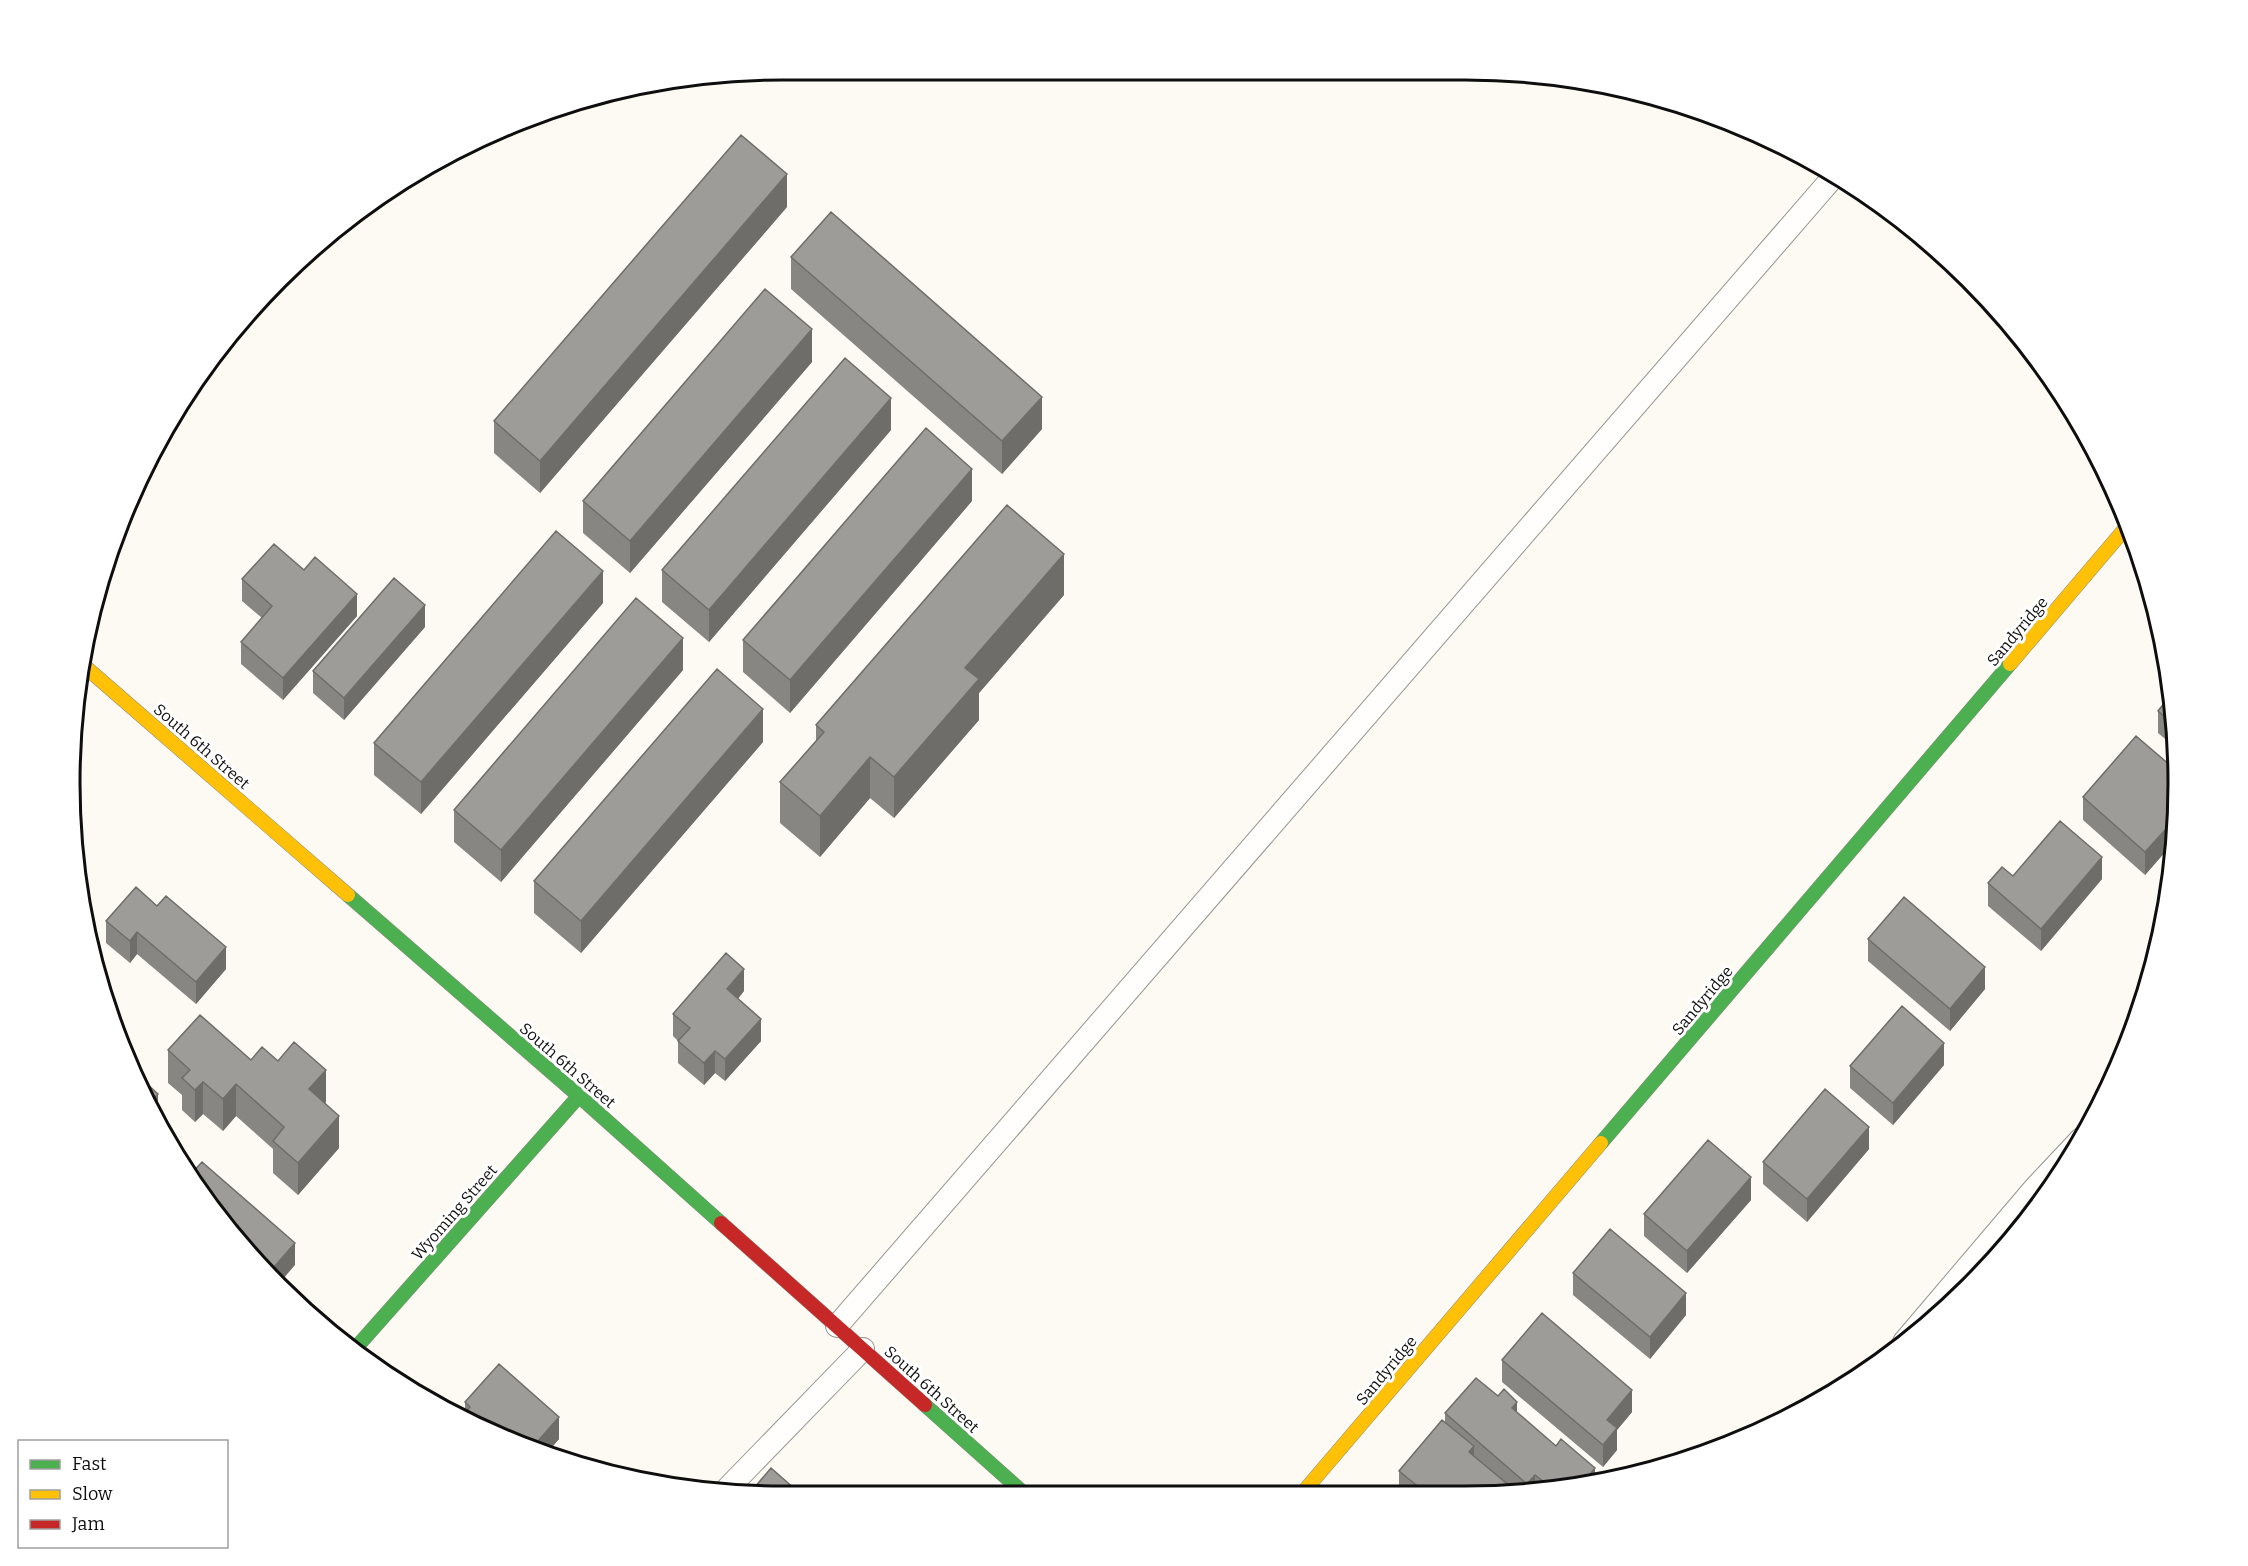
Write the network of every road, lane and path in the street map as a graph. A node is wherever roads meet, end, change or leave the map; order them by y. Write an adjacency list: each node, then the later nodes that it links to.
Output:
1 (1829, 182): 7 (lane)
2 (2122, 532): 12 (street, Sandyridge)
3 (89, 670): 4 (street, South 6th Street)
4 (579, 1096): 7 (street, South 6th Street); 8 (street, Wyoming Street)
5 (2054, 1168): 6 (lane)
6 (1932, 1309)
7 (837, 1326): 9 (street, South 6th Street)
8 (359, 1344)
9 (863, 1349): 10 (lane); 11 (street, South 6th Street)
10 (731, 1484)
11 (1016, 1486)
12 (1308, 1486)

